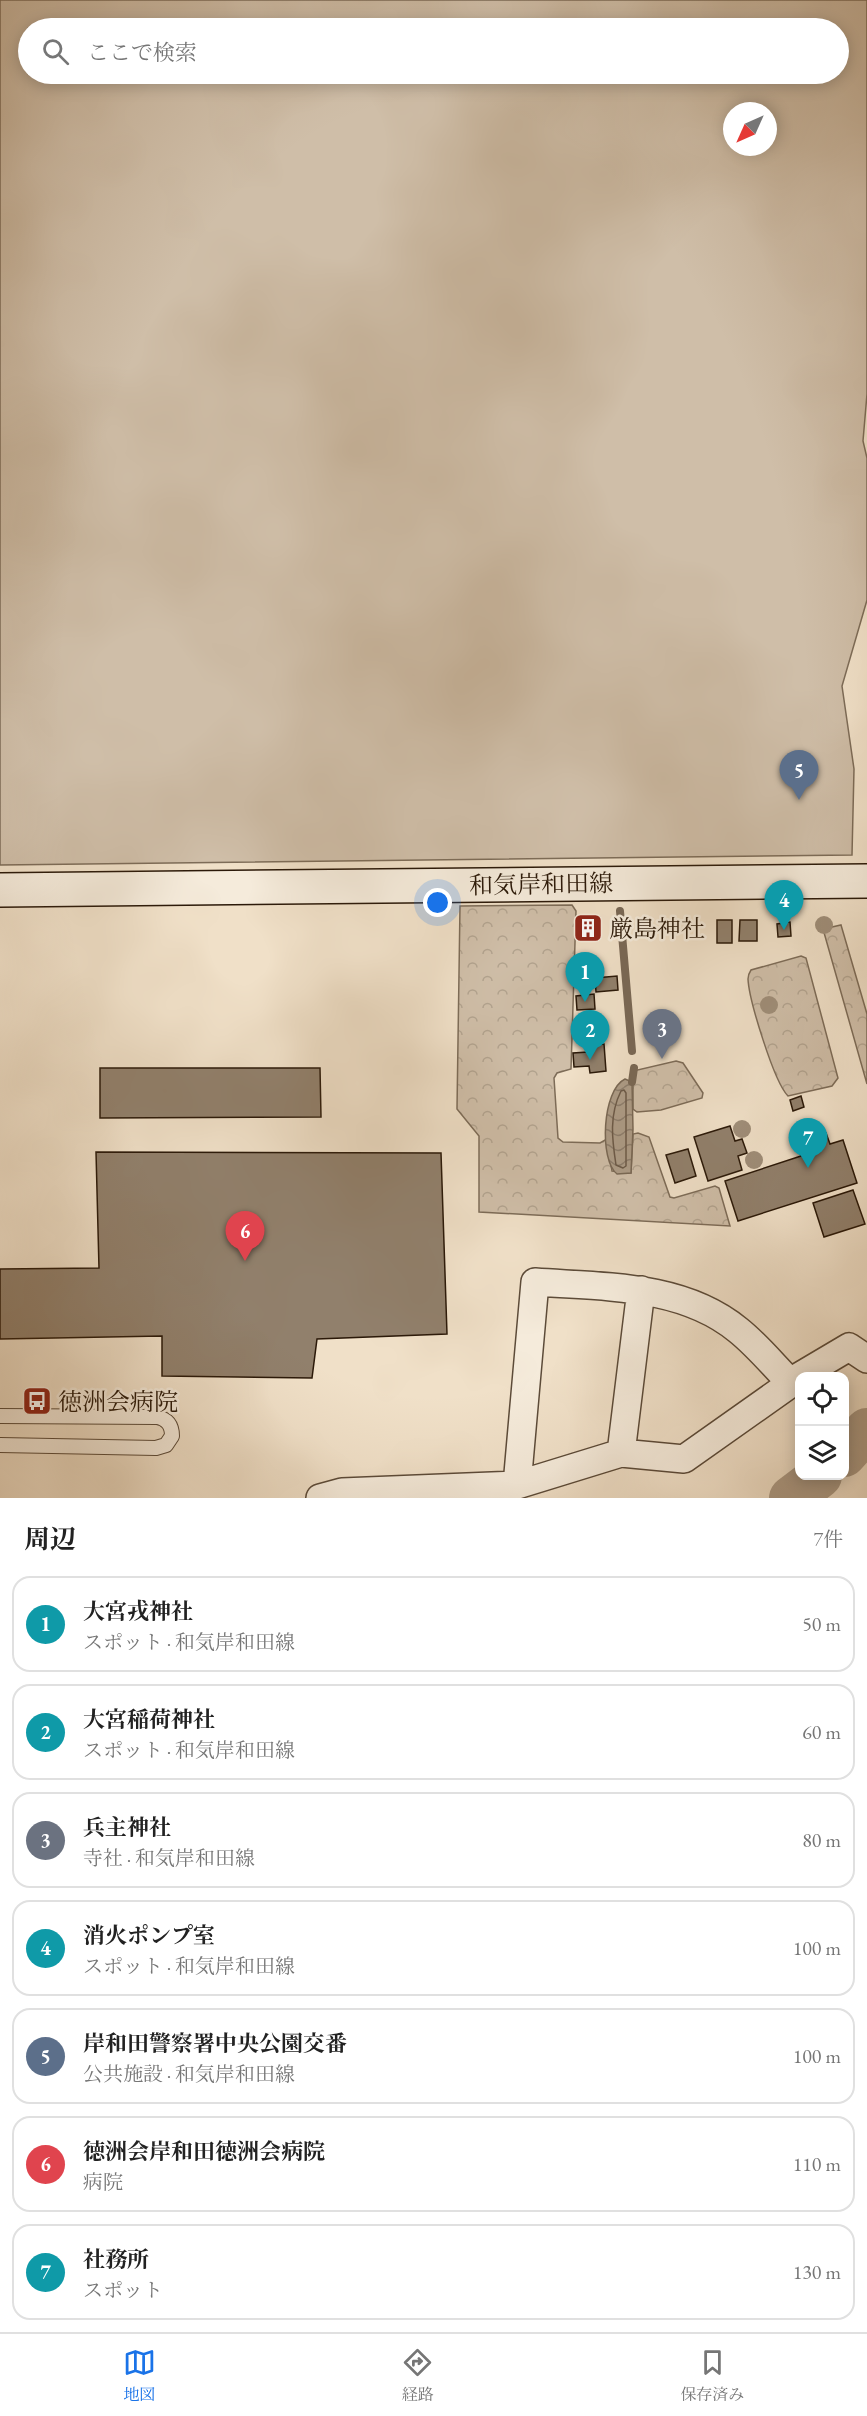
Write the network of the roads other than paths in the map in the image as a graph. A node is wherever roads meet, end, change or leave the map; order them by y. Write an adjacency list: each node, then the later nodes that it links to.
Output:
1 (857, 881): 2 (main road, 和気岸和田線)
2 (0, 890)
3 (641, 1290): 6 (street); 10 (street); 11 (street)
4 (867, 1359): 5 (street)
5 (808, 1372)
6 (795, 1377)
7 (795, 1380): 10 (street)
8 (0, 1416): 9 (lane)
9 (0, 1445)
10 (621, 1453): 11 (street)
11 (517, 1485): 12 (street)
12 (321, 1498)

